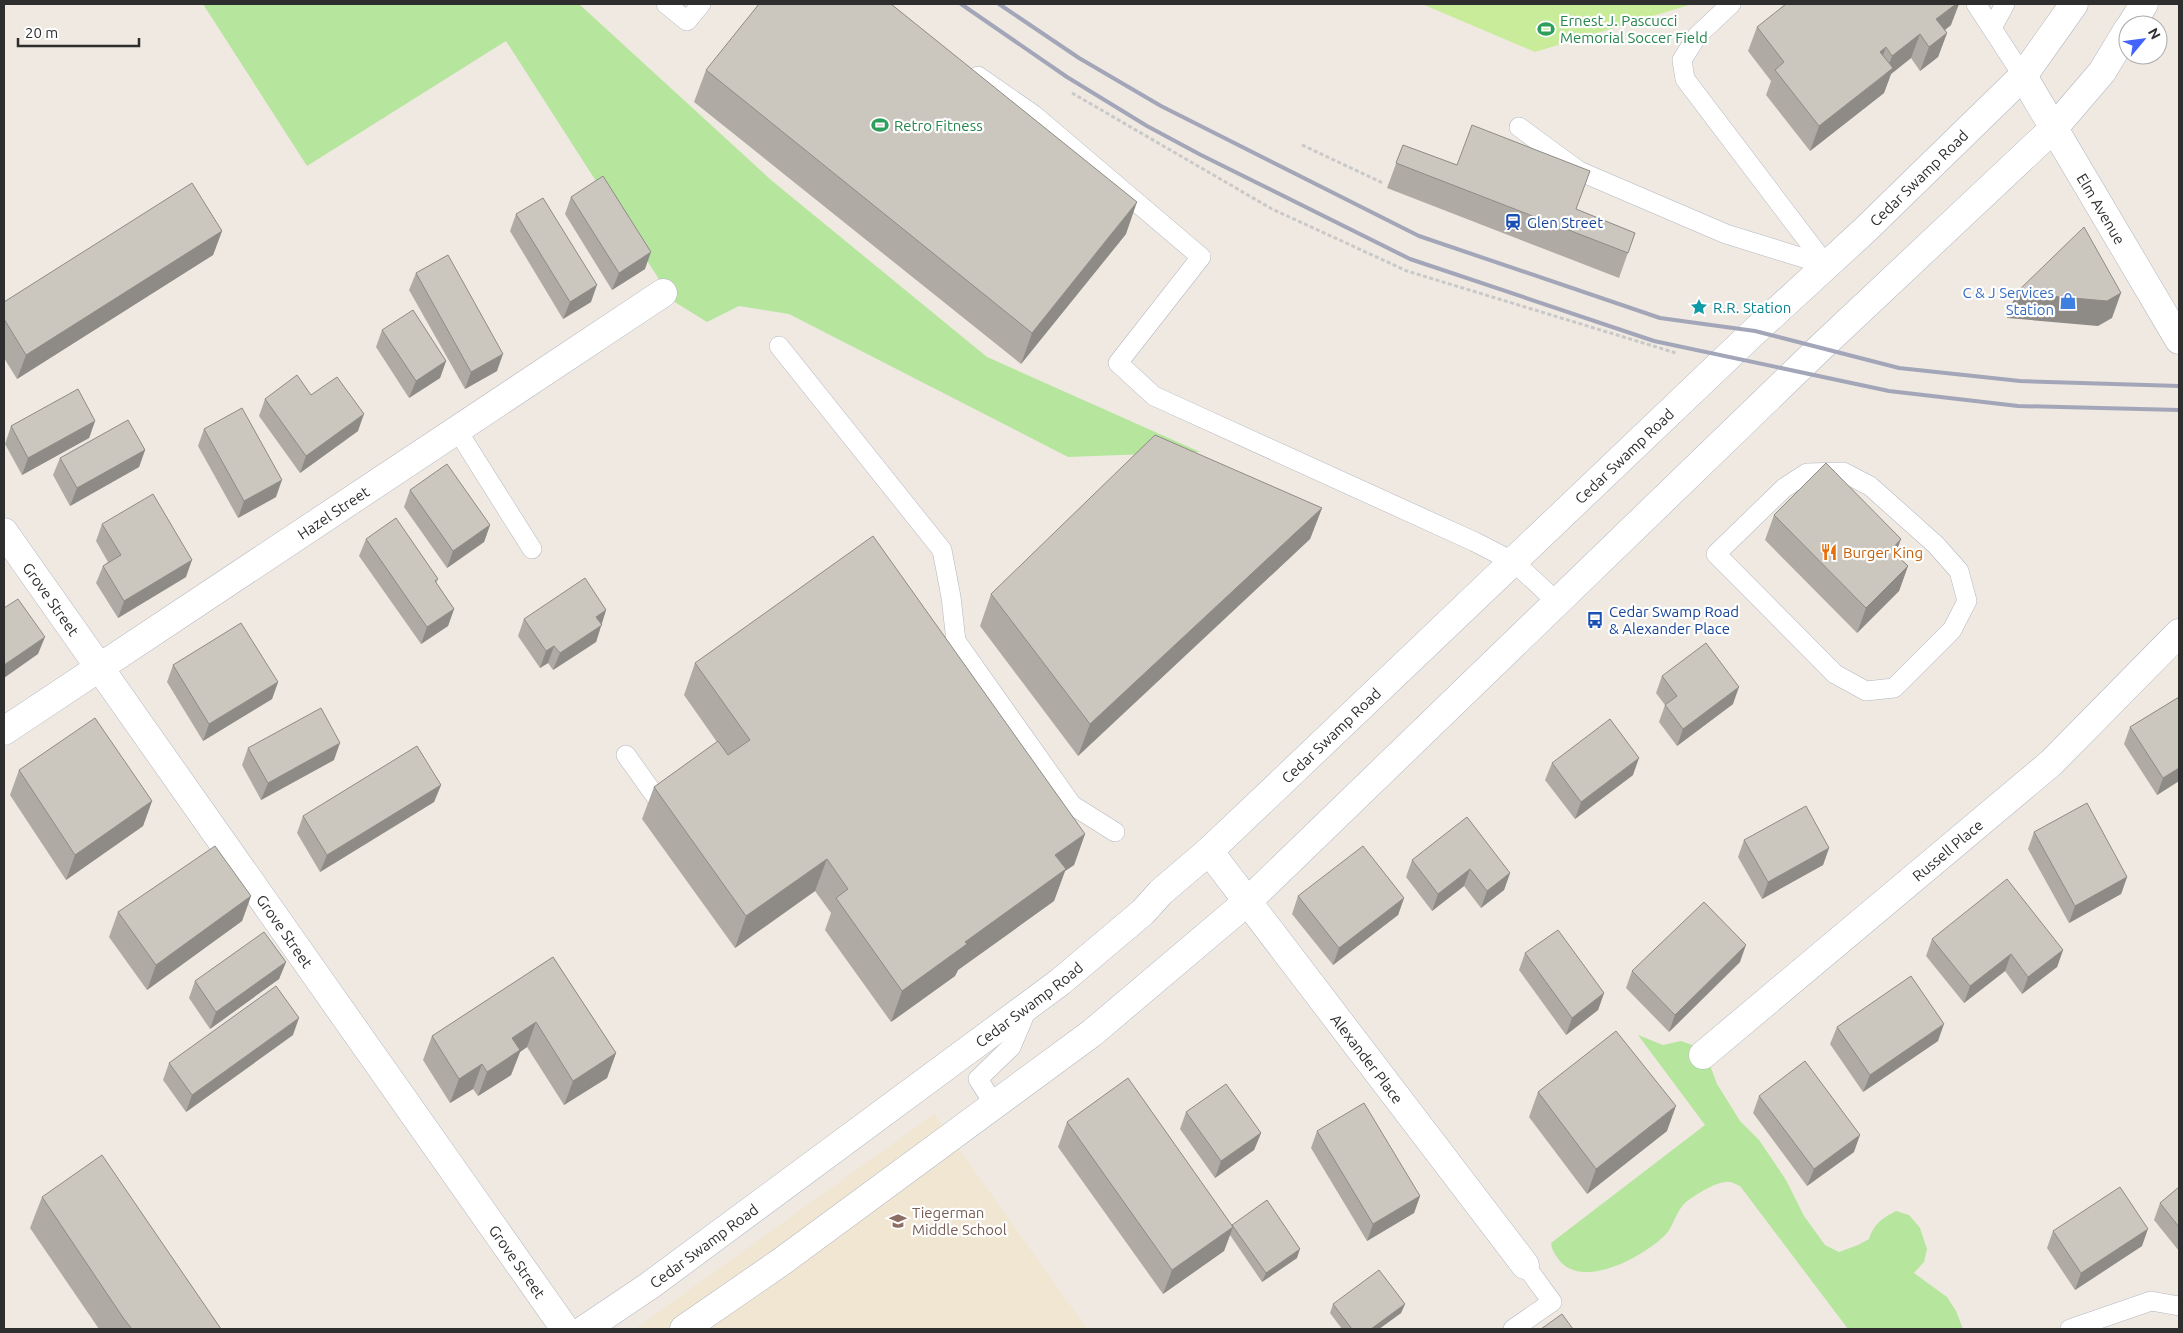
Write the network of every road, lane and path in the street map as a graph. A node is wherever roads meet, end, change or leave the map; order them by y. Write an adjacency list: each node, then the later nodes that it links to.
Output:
1 (666, 4): 2 (lane)
2 (701, 4)
3 (1731, 4): 18 (lane)
4 (1976, 4): 9 (lane)
5 (2005, 4): 9 (lane)
6 (2074, 4): 12 (main road)
7 (2144, 4): 8 (main road)
8 (2137, 15)
9 (1992, 28): 12 (lane)
10 (2118, 46): 15 (main road)
11 (964, 67): 27 (lane)
12 (2023, 76): 15 (main road, Elm Avenue); 18 (main road, Cedar Swamp Road)
13 (1072, 92): 22 (path)
14 (1519, 127): 18 (lane)
15 (2054, 128): 20 (main road, Elm Avenue); 28 (main road)
16 (1302, 145): 17 (path)
17 (1383, 183)
18 (1826, 265): 27 (main road, Cedar Swamp Road)
19 (663, 293): 23 (main road, Hazel Street)
20 (2179, 340)
21 (779, 346): 34 (lane)
22 (1676, 353)
23 (457, 430): 26 (lane); 30 (main road, Hazel Street)
24 (4, 532): 30 (main road, Grove Street)
25 (1936, 545): 25 (lane)
26 (532, 550)
27 (1514, 562): 28 (lane); 35 (main road, Cedar Swamp Road)
28 (1557, 602): 36 (main road)
29 (2179, 633): 38 (main road, Russell Place)
30 (98, 668): 31 (main road, Hazel Street); 42 (main road, Grove Street)
31 (4, 731)
32 (626, 755): 33 (lane)
33 (661, 804)
34 (1115, 832)
35 (1209, 851): 36 (main road, Alexander Place); 37 (main road, Cedar Swamp Road)
36 (1248, 901): 39 (main road); 40 (main road, Alexander Place)
37 (1030, 1004): 39 (lane); 43 (main road, Cedar Swamp Road)
38 (1703, 1055)
39 (994, 1104): 44 (main road)
40 (1526, 1265): 45 (lane)
41 (2179, 1306): 46 (lane)
42 (565, 1329)
43 (585, 1329)
44 (684, 1329)
45 (1513, 1329)
46 (2070, 1329)

